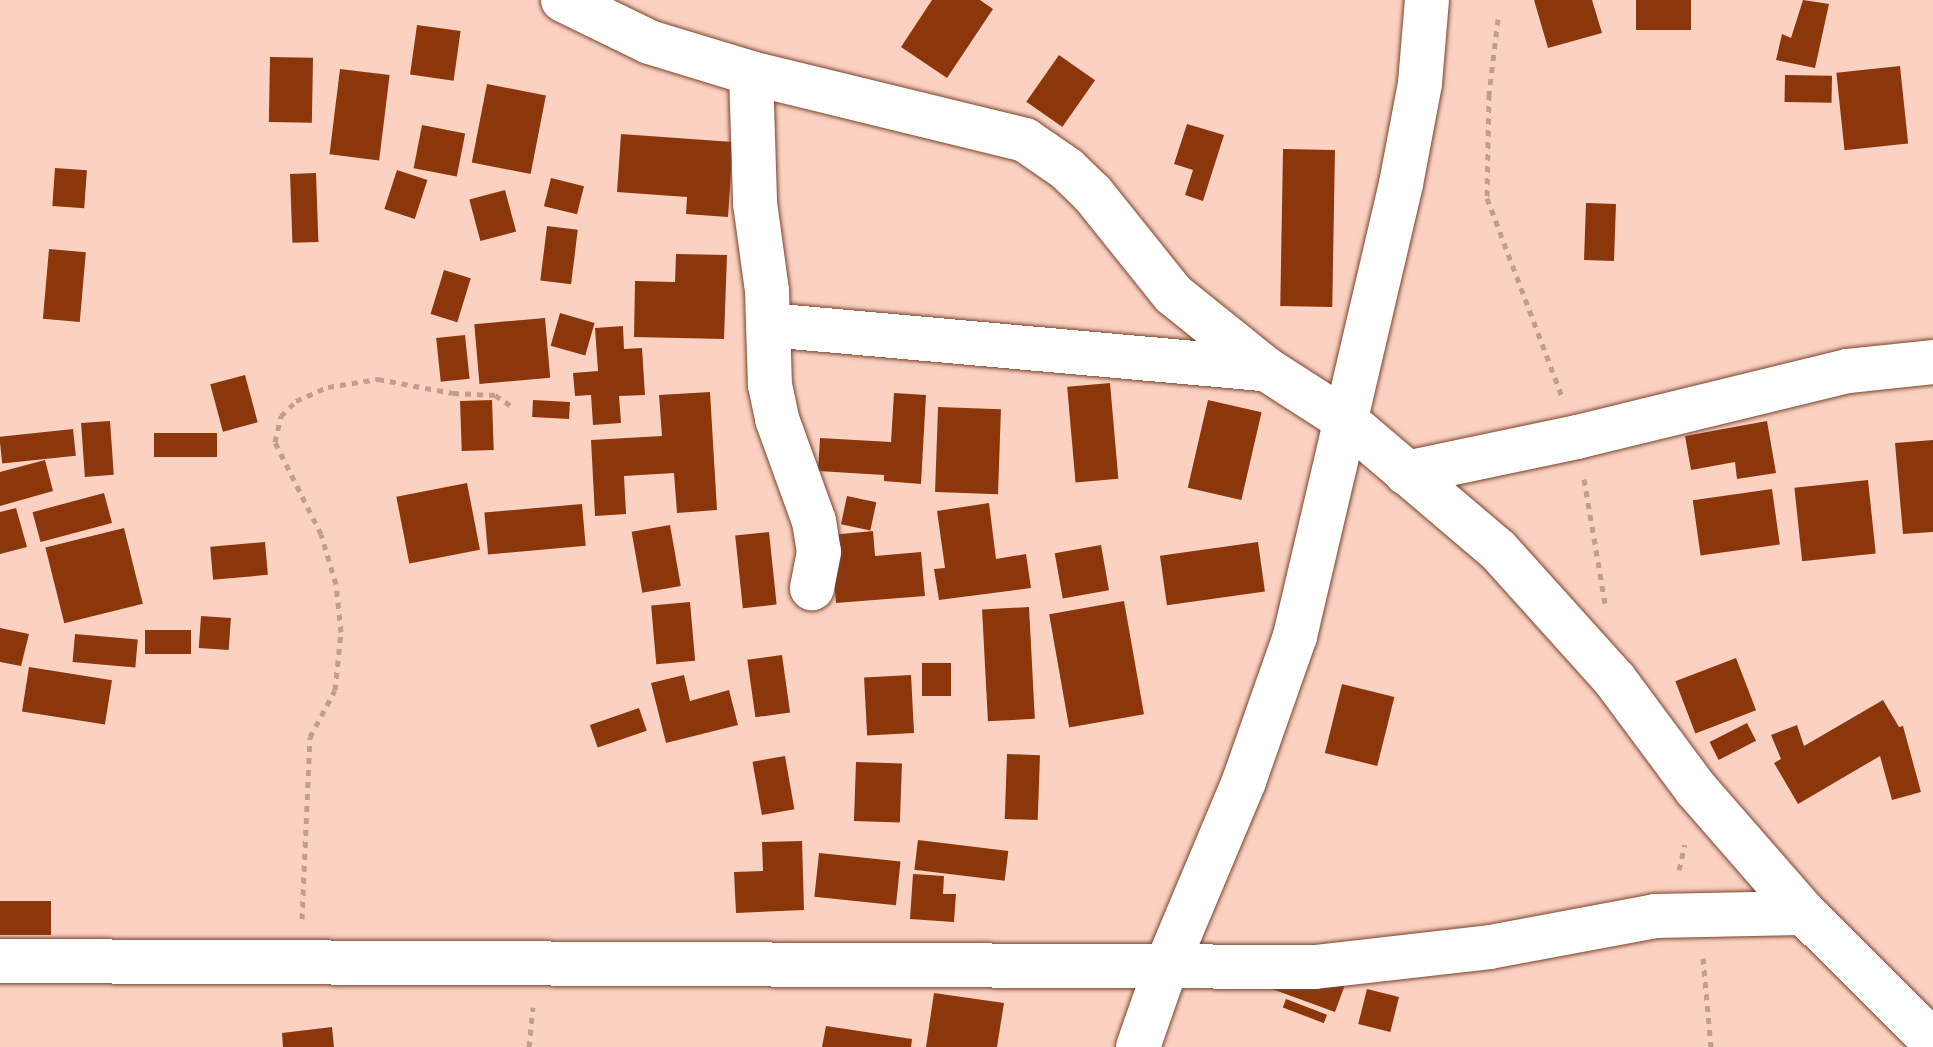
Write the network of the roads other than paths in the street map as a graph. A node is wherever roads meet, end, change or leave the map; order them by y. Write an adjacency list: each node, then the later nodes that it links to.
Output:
1 (563, 0): 3 (street)
2 (1427, 0): 7 (street)
3 (751, 73): 4 (street); 6 (street)
4 (769, 325): 6 (street); 9 (street)
5 (1933, 362): 8 (street)
6 (1266, 369): 7 (street)
7 (1344, 419): 8 (street); 12 (street)
8 (1406, 473): 10 (street)
9 (812, 588)
10 (1804, 913): 12 (street); 13 (street)
11 (0, 961): 12 (street)
12 (1166, 967): 14 (street)
13 (1933, 1041)
14 (1138, 1047)

